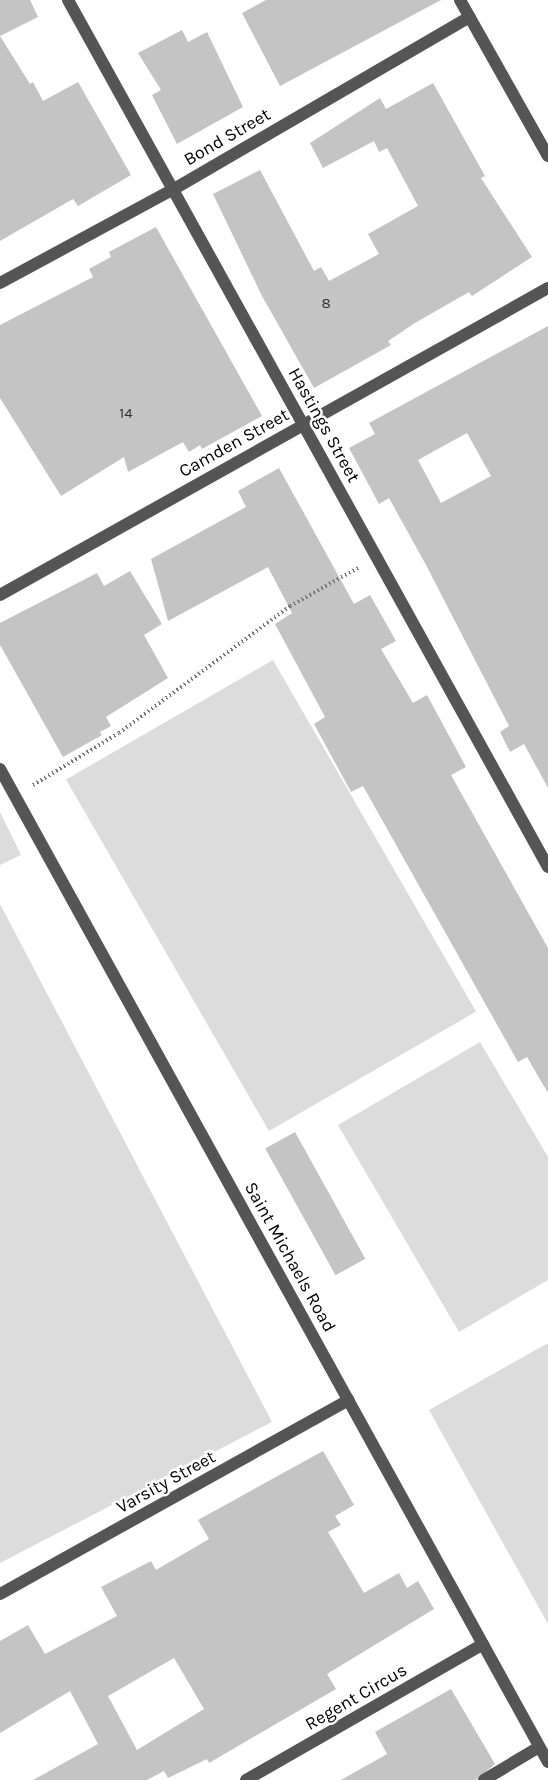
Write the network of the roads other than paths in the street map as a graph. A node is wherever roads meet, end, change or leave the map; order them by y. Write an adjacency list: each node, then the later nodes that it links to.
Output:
1 (68, 0): 5 (street, Hastings Street)
2 (460, 0): 3 (street)
3 (470, 17): 4 (street); 5 (street, Bond Street)
4 (548, 156)
5 (174, 189): 6 (street, Bond Street); 8 (street, Hastings Street)
6 (0, 283)
7 (548, 288): 8 (street, Camden Street)
8 (303, 424): 9 (street, Camden Street); 11 (street, Hastings Street)
9 (0, 595)
10 (0, 770): 12 (street, Saint Michaels Road)
11 (548, 867)
12 (349, 1400): 13 (street, Varsity Street); 14 (street, Saint Michaels Road)
13 (0, 1594)
14 (483, 1644): 15 (street, Saint Michaels Road); 17 (street, Regent Circus)
15 (539, 1747): 16 (street, Saint Michaels Road); 18 (street)
16 (548, 1762)
17 (246, 1780)
18 (484, 1780)

